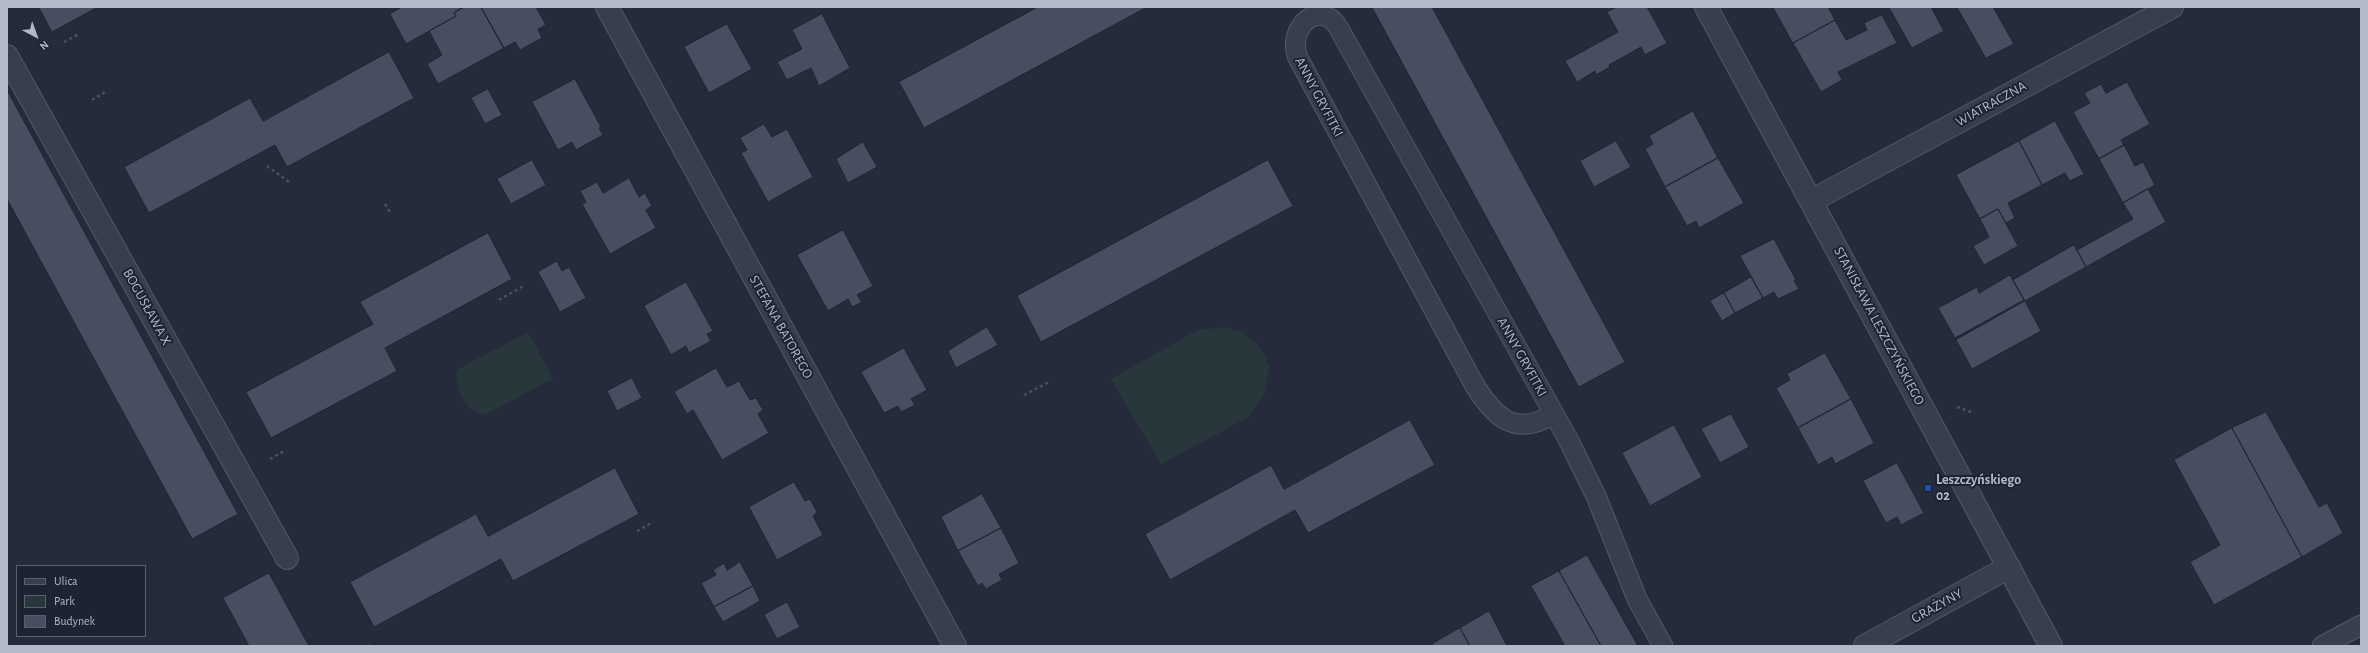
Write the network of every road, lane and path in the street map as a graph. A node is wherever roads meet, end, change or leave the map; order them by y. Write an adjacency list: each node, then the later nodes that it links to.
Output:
1 (607, 7): 26 (street, STEFANA BATOREGO)
2 (1706, 7): 11 (street, STANISŁAWA LESZCZYŃSKIEGO)
3 (2172, 7): 11 (street, WIATRACZNA)
4 (79, 34): 5 (path)
5 (64, 42)
6 (7, 56): 23 (street, BOGUSŁAWA X)
7 (106, 91): 8 (path)
8 (92, 100)
9 (267, 166): 10 (path)
10 (289, 182)
11 (1811, 201): 24 (street, STANISŁAWA LESZCZYŃSKIEGO)
12 (386, 204): 13 (path)
13 (390, 212)
14 (525, 285): 15 (path)
15 (498, 300)
16 (1049, 382): 17 (path)
17 (1024, 395)
18 (1554, 414): 18 (lane, ANNY GRYFITKI); 27 (lane, ANNY GRYFITKI)
19 (284, 451): 20 (path)
20 (270, 459)
21 (654, 522): 22 (path)
22 (637, 531)
23 (287, 558)
24 (2009, 567): 28 (street, GRAŻYNY); 29 (street, STANISŁAWA LESZCZYŃSKIEGO)
25 (2361, 625): 30 (lane)
26 (956, 646)
27 (1663, 646)
28 (1865, 646)
29 (2051, 646)
30 (2322, 646)

